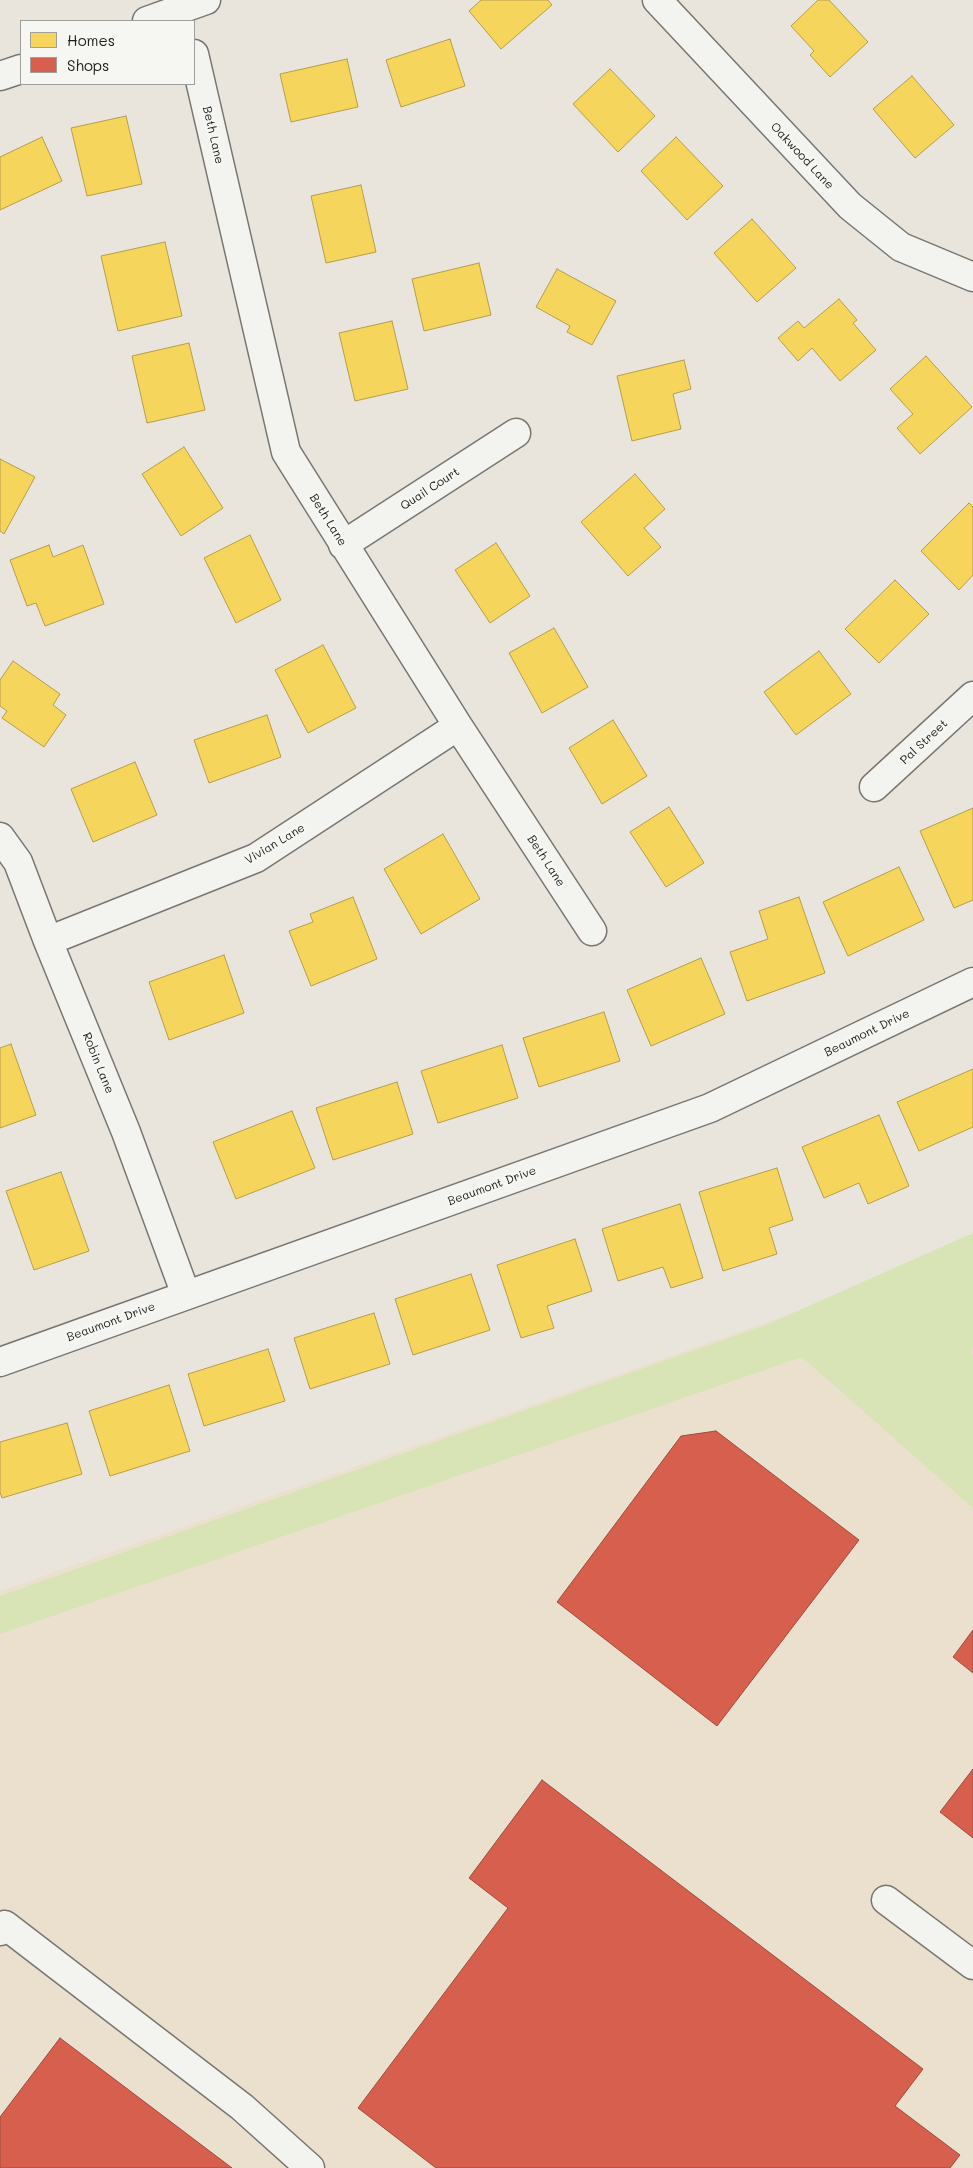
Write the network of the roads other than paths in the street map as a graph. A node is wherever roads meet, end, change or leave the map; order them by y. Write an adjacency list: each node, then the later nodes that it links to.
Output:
1 (657, 0): 7 (street, Oakwood Lane)
2 (192, 10): 3 (street)
3 (151, 20)
4 (195, 58): 9 (street, Beth Lane)
5 (20, 68): 6 (street)
6 (0, 76)
7 (973, 278)
8 (516, 434): 9 (street, Quail Court)
9 (344, 545): 11 (street, Beth Lane)
10 (973, 696): 12 (street, Pal Street)
11 (458, 726): 14 (street, Beth Lane); 15 (street, Vivian Lane)
12 (874, 787)
13 (0, 837): 15 (street, Robin Lane)
14 (592, 931)
15 (48, 940): 17 (street, Robin Lane)
16 (973, 982): 17 (street, Beaumont Drive)
17 (186, 1295): 18 (street, Beaumont Drive)
18 (0, 1362)
19 (886, 1900): 21 (street)
20 (2, 1926): 22 (street)
21 (973, 1965)
22 (310, 2168)

